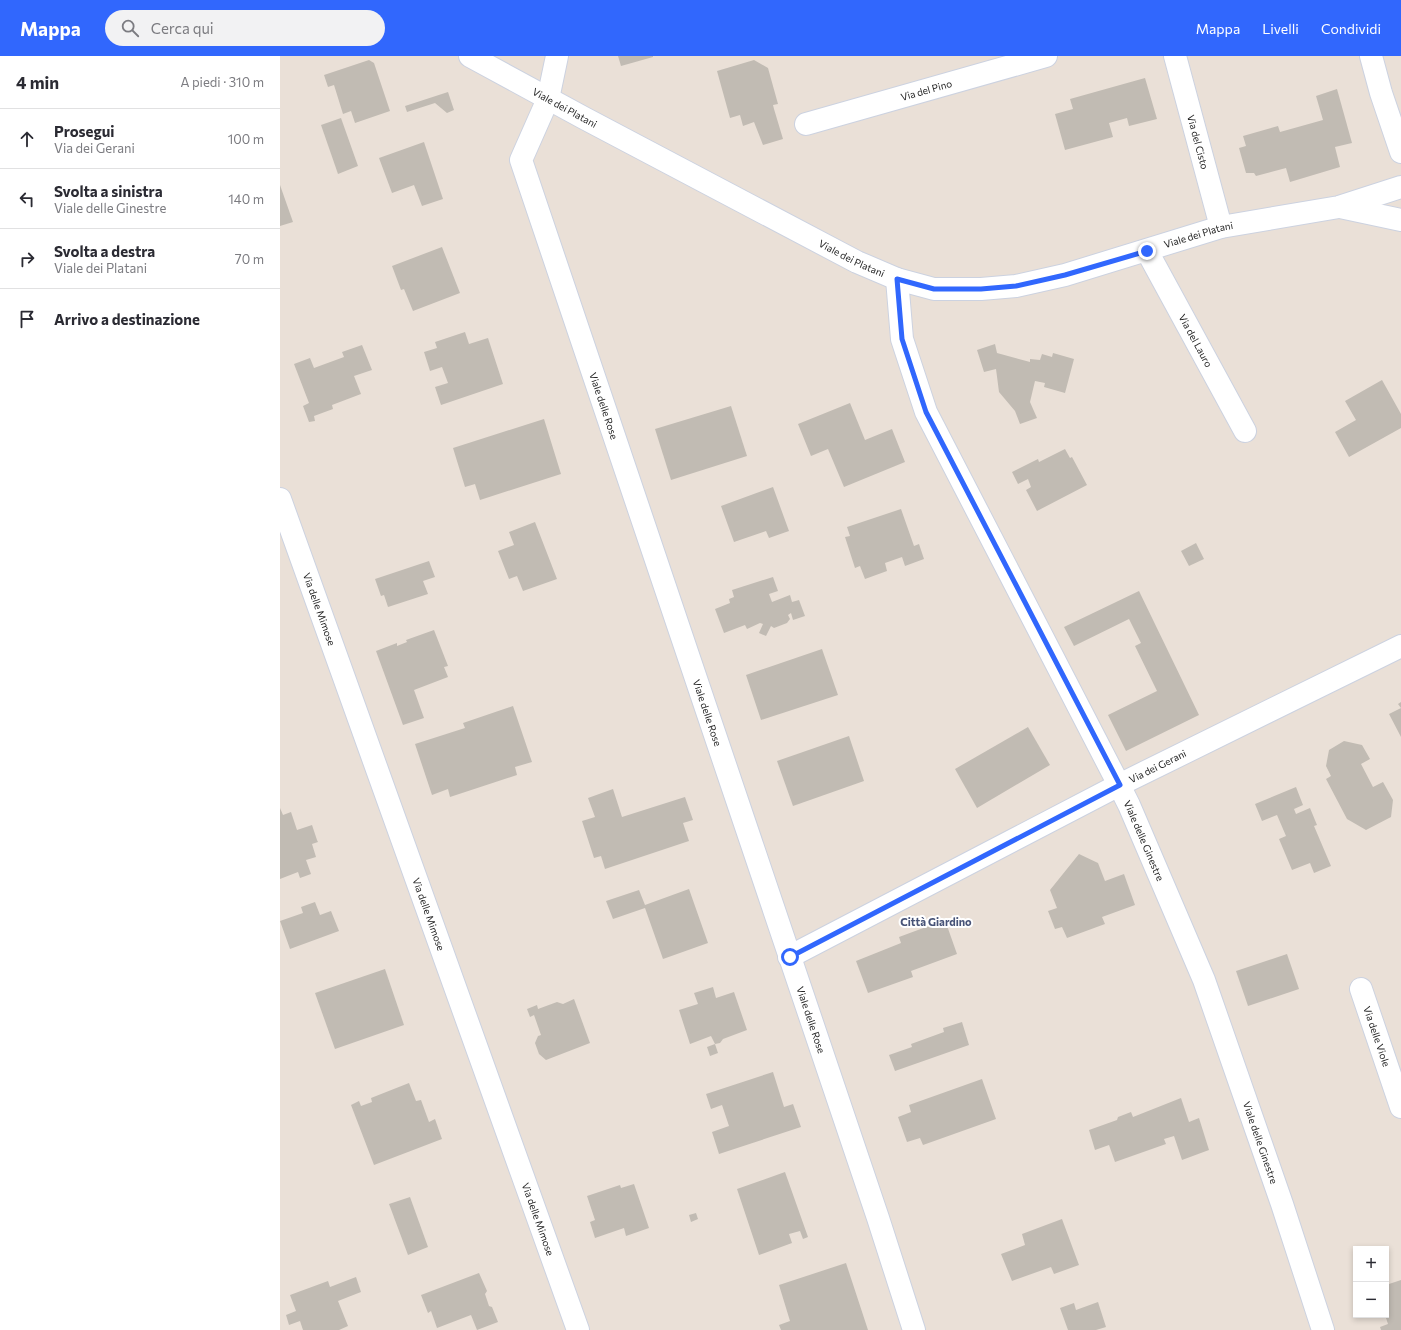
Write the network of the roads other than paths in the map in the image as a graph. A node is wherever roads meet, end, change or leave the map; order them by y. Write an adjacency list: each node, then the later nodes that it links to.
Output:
1 (470, 56): 7 (street, Viale dei Platani)
2 (557, 56): 7 (street, Viale delle Rose)
3 (1046, 56): 9 (street, Via del Pino)
4 (1175, 56): 14 (street, Via del Cisto)
5 (1371, 56): 6 (street)
6 (1381, 93): 8 (street); 10 (street)
7 (548, 98): 16 (street, Viale dei Platani); 21 (street, Viale delle Rose)
8 (1401, 120)
9 (806, 124)
10 (1401, 152)
11 (1401, 187): 12 (street, Viale dei Platani)
12 (1339, 206): 13 (street, Viale dei Platani); 14 (street, Viale dei Platani)
13 (1401, 220)
14 (1221, 227): 15 (street, Viale dei Platani)
15 (1147, 251): 16 (street, Viale dei Platani); 17 (street, Via del Lauro)
16 (897, 279): 20 (street, Viale delle Ginestre)
17 (1245, 431)
18 (280, 499): 24 (street, Via delle Mimose)
19 (1401, 646): 20 (street, Via dei Gerani)
20 (1120, 785): 21 (street, Via dei Gerani); 26 (street, Viale delle Ginestre)
21 (790, 957): 25 (street, Viale delle Rose)
22 (1361, 989): 23 (street, Via delle Viole)
23 (1401, 1107)
24 (578, 1330)
25 (914, 1330)
26 (1323, 1330)

